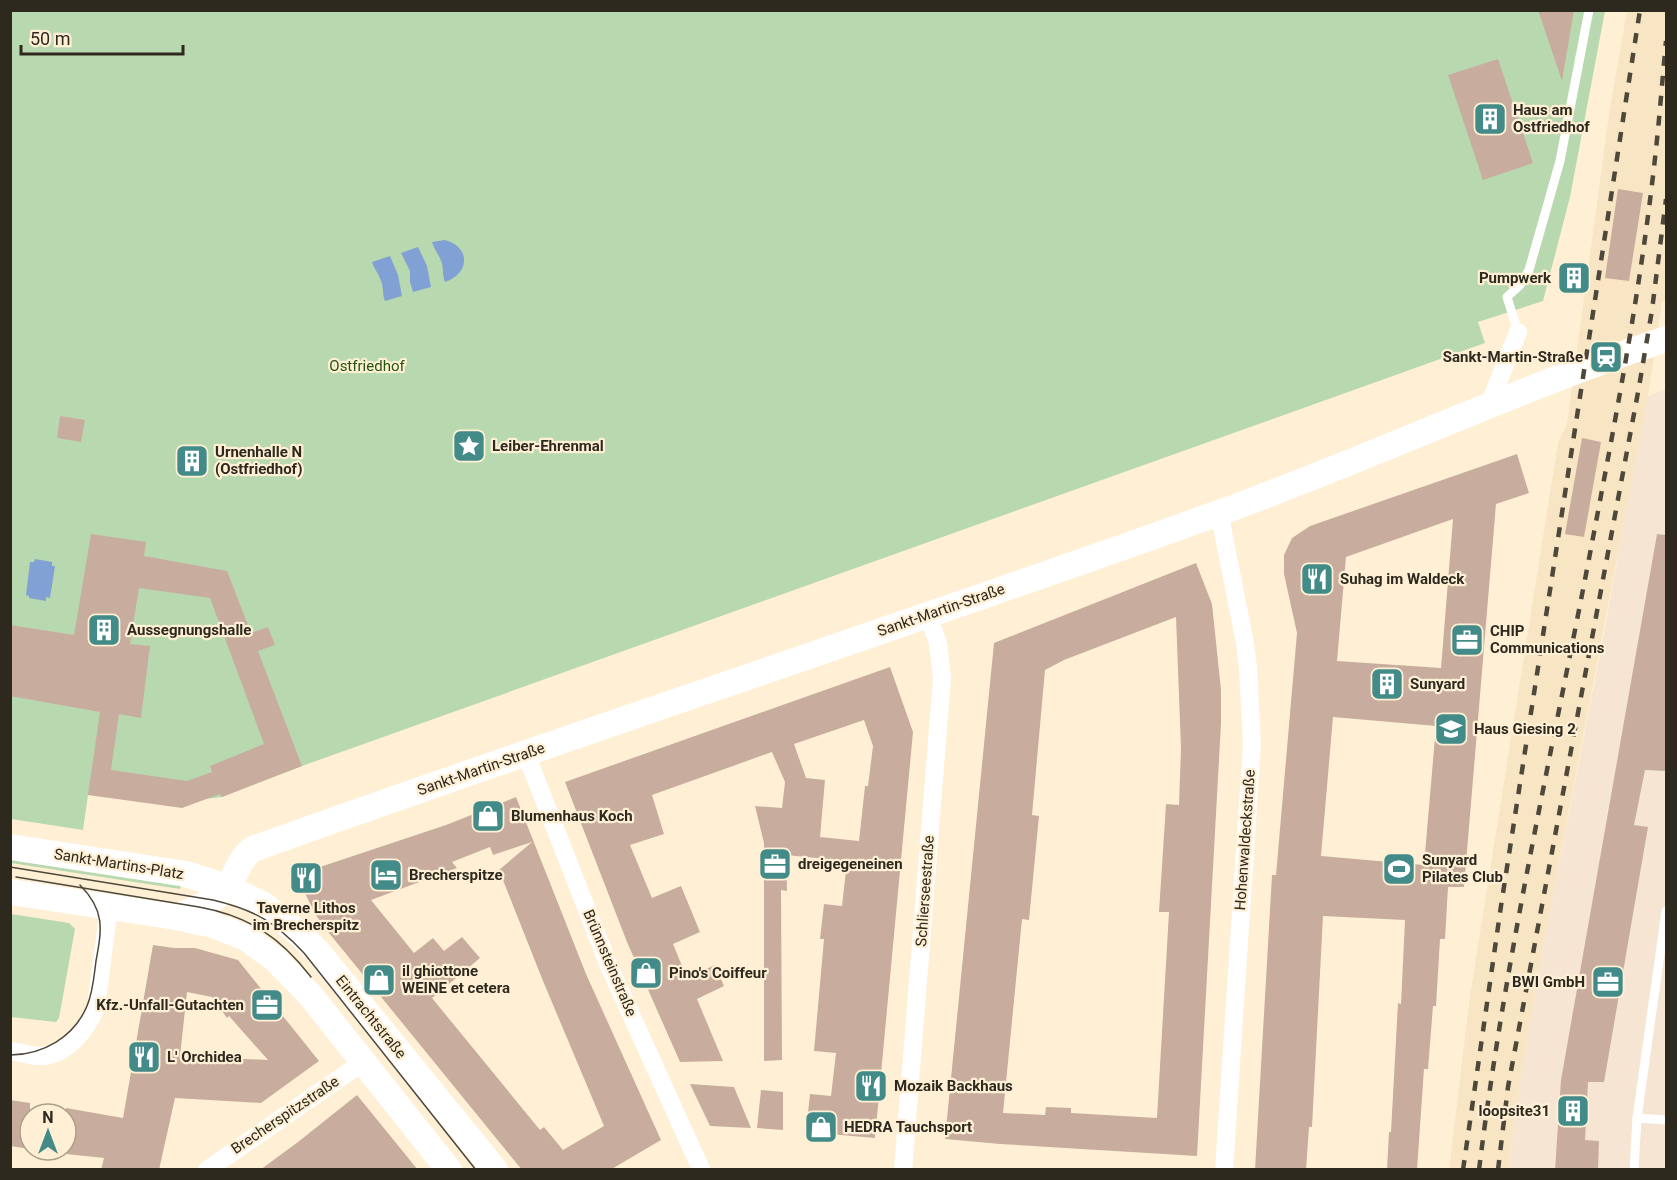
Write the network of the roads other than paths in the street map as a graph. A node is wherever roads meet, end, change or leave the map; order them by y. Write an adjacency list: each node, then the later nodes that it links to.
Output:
1 (1589, 10): 2 (lane)
2 (1518, 332): 4 (street)
3 (1666, 339): 4 (street, Sankt-Martin-Straße)
4 (1489, 405): 5 (street, Sankt-Martin-Straße)
5 (1219, 512): 6 (street, Sankt-Martin-Straße); 25 (street, Hohenwaldeckstraße)
6 (928, 615): 7 (street, Sankt-Martin-Straße); 24 (street, Schlierseestraße)
7 (526, 753): 9 (street, Sankt-Martin-Straße); 19 (street, Brünnsteinstraße)
8 (10, 847): 9 (street, Sankt-Martins-Platz)
9 (227, 887): 13 (street); 14 (street); 22 (street, Eintrachtstraße)
10 (10, 892): 11 (street)
11 (109, 907): 13 (street); 15 (street)
12 (1666, 911): 17 (lane)
13 (176, 917): 14 (street)
14 (246, 938): 16 (street)
15 (10, 1051)
16 (363, 1062): 20 (street, Brecherspitzstraße); 21 (street)
17 (1637, 1118): 18 (lane); 26 (lane)
18 (1666, 1119)
19 (700, 1169): 23 (street)
20 (207, 1170)
21 (449, 1170)
22 (495, 1170)
23 (714, 1170)
24 (903, 1170)
25 (1224, 1170)
26 (1634, 1170)

